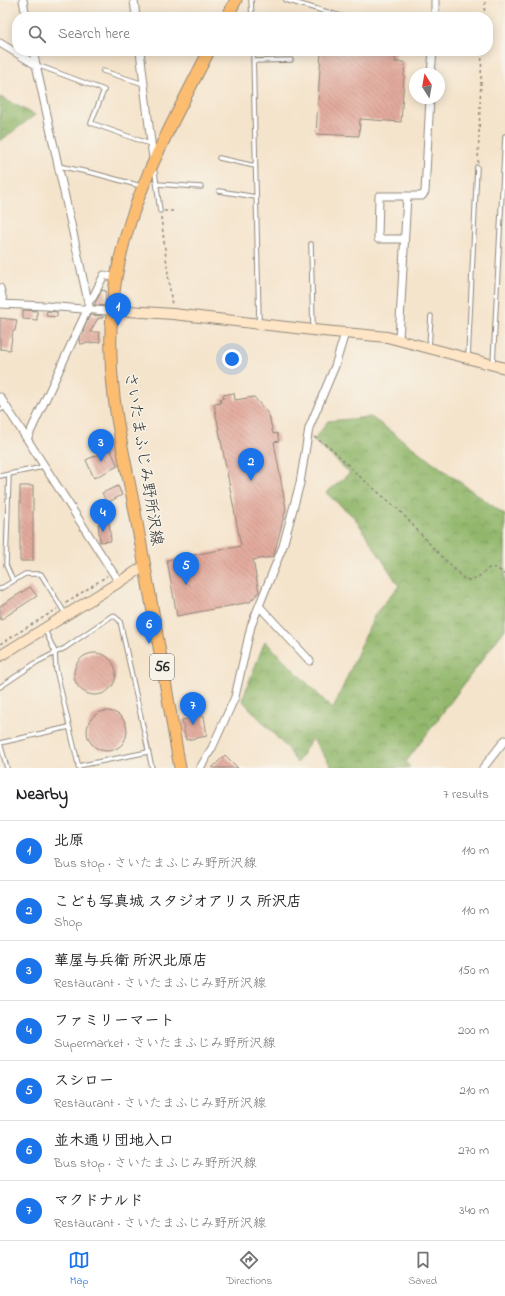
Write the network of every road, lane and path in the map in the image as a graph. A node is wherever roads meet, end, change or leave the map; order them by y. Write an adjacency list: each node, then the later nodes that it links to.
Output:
1 (23, 0): 8 (street)
2 (134, 0): 9 (street)
3 (236, 0): 10 (main road)
4 (251, 0): 11 (lane)
5 (286, 0): 12 (lane)
6 (435, 0): 13 (street)
7 (485, 0): 14 (path)
8 (25, 12)
9 (135, 12)
10 (230, 12)
11 (252, 12)
12 (327, 12)
13 (435, 12)
14 (484, 12)
15 (0, 43): 16 (street)
16 (12, 50)
17 (21, 56): 26 (street)
18 (34, 56): 26 (street)
19 (141, 56): 29 (street)
20 (207, 56): 34 (main road, さいたまふじみ野所沢線 / 56)
21 (252, 56): 25 (lane)
22 (433, 56): 27 (street)
23 (482, 56): 37 (path)
24 (290, 60): 25 (lane)
25 (253, 61): 36 (lane)
26 (36, 65): 32 (lane); 35 (street)
27 (432, 68)
28 (103, 71): 29 (lane)
29 (144, 84): 32 (street)
30 (430, 104): 42 (street)
31 (505, 136): 62 (lane)
32 (152, 144): 34 (street)
33 (220, 158): 36 (lane)
34 (152, 165): 38 (lane); 39 (main road, さいたまふじみ野所沢線 / 56)
35 (58, 166): 39 (lane); 50 (street)
36 (255, 166): 43 (lane)
37 (477, 166): 61 (lane)
38 (157, 184): 40 (lane); 44 (lane)
39 (142, 186): 48 (main road, さいたまふじみ野所沢線 / 56)
40 (202, 187)
41 (219, 190): 43 (lane)
42 (407, 196): 46 (street); 46 (street)
43 (256, 197): 56 (lane)
44 (160, 211): 45 (path); 54 (path)
45 (176, 211)
46 (404, 239): 59 (street)
47 (311, 244): 57 (lane)
48 (116, 278): 50 (street); 53 (main road, さいたまふじみ野所沢線 / 56)
49 (0, 288): 51 (street)
50 (88, 302): 52 (street)
51 (2, 304): 52 (street)
52 (87, 309): 53 (street); 67 (street)
53 (113, 310): 54 (street); 71 (main road, さいたまふじみ野所沢線 / 56)
54 (173, 314): 56 (street)
55 (431, 316): 60 (lane)
56 (258, 324): 57 (street)
57 (313, 330): 58 (street)
58 (345, 334): 59 (street); 66 (street)
59 (399, 339): 60 (street)
60 (429, 348): 61 (street)
61 (468, 358): 62 (street)
62 (493, 365): 63 (street)
63 (505, 368)
64 (0, 397): 65 (street)
65 (3, 408): 67 (street)
66 (308, 433): 73 (path); 77 (street)
67 (27, 439): 68 (street)
68 (44, 465): 69 (lane); 75 (street)
69 (9, 474): 70 (lane); 74 (lane)
70 (0, 476)
71 (145, 566): 75 (street); 92 (main road, さいたまふじみ野所沢線 / 56)
72 (109, 574): 78 (path)
73 (505, 575)
74 (13, 581): 76 (lane); 78 (lane)
75 (119, 582): 78 (street)
76 (0, 589)
77 (259, 606): 83 (street); 93 (street)
78 (64, 611): 79 (street); 80 (path)
79 (44, 629): 81 (lane); 82 (street)
80 (0, 644)
81 (55, 652): 84 (lane); 85 (lane); 88 (lane)
82 (0, 656)
83 (310, 661)
84 (0, 687)
85 (69, 727): 87 (lane); 89 (lane)
86 (505, 740): 94 (street)
87 (0, 743): 90 (lane)
88 (148, 752): 89 (lane); 91 (lane)
89 (79, 767)
90 (7, 768)
91 (152, 768)
92 (180, 768)
93 (200, 768)
94 (483, 768)

